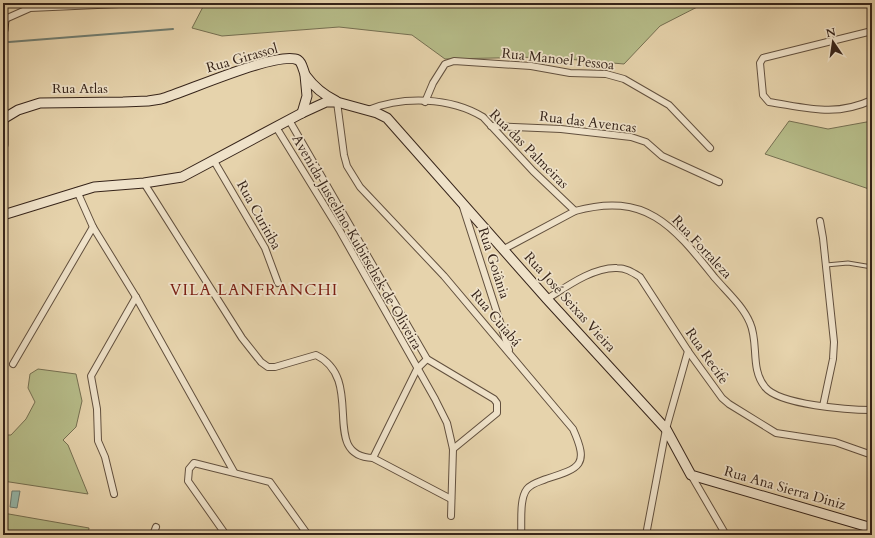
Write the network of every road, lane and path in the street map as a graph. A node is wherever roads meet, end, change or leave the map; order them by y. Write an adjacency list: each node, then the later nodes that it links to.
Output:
1 (142, 3): 2 (street)
2 (4, 19): 3 (street)
3 (3, 30)
4 (872, 31): 7 (street)
5 (305, 75): 6 (street, Rua Girassol); 8 (street, Rua Girassol); 11 (street)
6 (161, 98): 12 (street, Rua Atlas)
7 (872, 100)
8 (338, 102): 10 (street, Rua José Seixas Vieira); 11 (street); 36 (street, Rua Cuiabá)
9 (425, 102): 10 (street, Rua das Palmeiras); 14 (street, Rua das Palmeiras); 17 (street, Rua Manoel Pessoa)
10 (368, 110): 22 (street, Rua José Seixas Vieira)
11 (302, 113): 13 (street)
12 (3, 120): 16 (street)
13 (289, 120): 15 (street); 26 (street, Avenida Juscelino Kubitschek de Oliveira)
14 (491, 126): 19 (street, Rua das Avencas); 23 (street, Rua das Palmeiras)
15 (276, 127): 18 (street); 28 (street, Avenida Juscelino Kubitschek de Oliveira)
16 (3, 145)
17 (710, 148)
18 (214, 161): 20 (street); 32 (street, Rua Curitiba)
19 (719, 182)
20 (144, 183): 21 (street); 45 (street)
21 (77, 191): 24 (street); 27 (street)
22 (462, 202): 29 (street, Rua José Seixas Vieira); 36 (street, Rua Goiânia)
23 (575, 211): 29 (street, Rua Fortaleza); 40 (street, Rua Fortaleza)
24 (3, 215)
25 (820, 221): 30 (street)
26 (350, 224): 28 (street); 37 (street, Avenida Juscelino Kubitschek de Oliveira)
27 (94, 227): 33 (street); 38 (street)
28 (340, 231): 39 (street, Avenida Juscelino Kubitschek de Oliveira)
29 (504, 249): 34 (street, Rua José Seixas Vieira)
30 (826, 266): 31 (lane); 40 (street)
31 (872, 267)
32 (278, 283)
33 (136, 298): 46 (street); 48 (street)
34 (547, 299): 35 (street, Rua Recife); 42 (street, Rua José Seixas Vieira)
35 (688, 350): 42 (street); 44 (street, Rua Recife)
36 (511, 354): 56 (street, Rua Cuiabá)
37 (427, 359): 39 (street, Avenida Juscelino Kubitschek de Oliveira); 43 (street, Avenida Juscelino Kubitschek de Oliveira)
38 (13, 364)
39 (417, 369): 43 (street); 45 (street, Avenida Juscelino Kubitschek de Oliveira)
40 (823, 406): 41 (street, Rua Fortaleza)
41 (872, 410)
42 (666, 429): 47 (street, Rua José Seixas Vieira); 57 (street)
43 (453, 449): 49 (street)
44 (872, 455)
45 (373, 458): 49 (street)
46 (234, 472): 54 (street); 55 (street)
47 (691, 475): 52 (street, Rua Ana Sierra Diniz); 58 (street, Rua José Seixas Vieira)
48 (114, 494)
49 (451, 499): 50 (street)
50 (451, 516)
51 (156, 527): 53 (street)
52 (872, 528)
53 (153, 535)
54 (226, 535)
55 (308, 535)
56 (521, 535)
57 (646, 535)
58 (726, 535)

